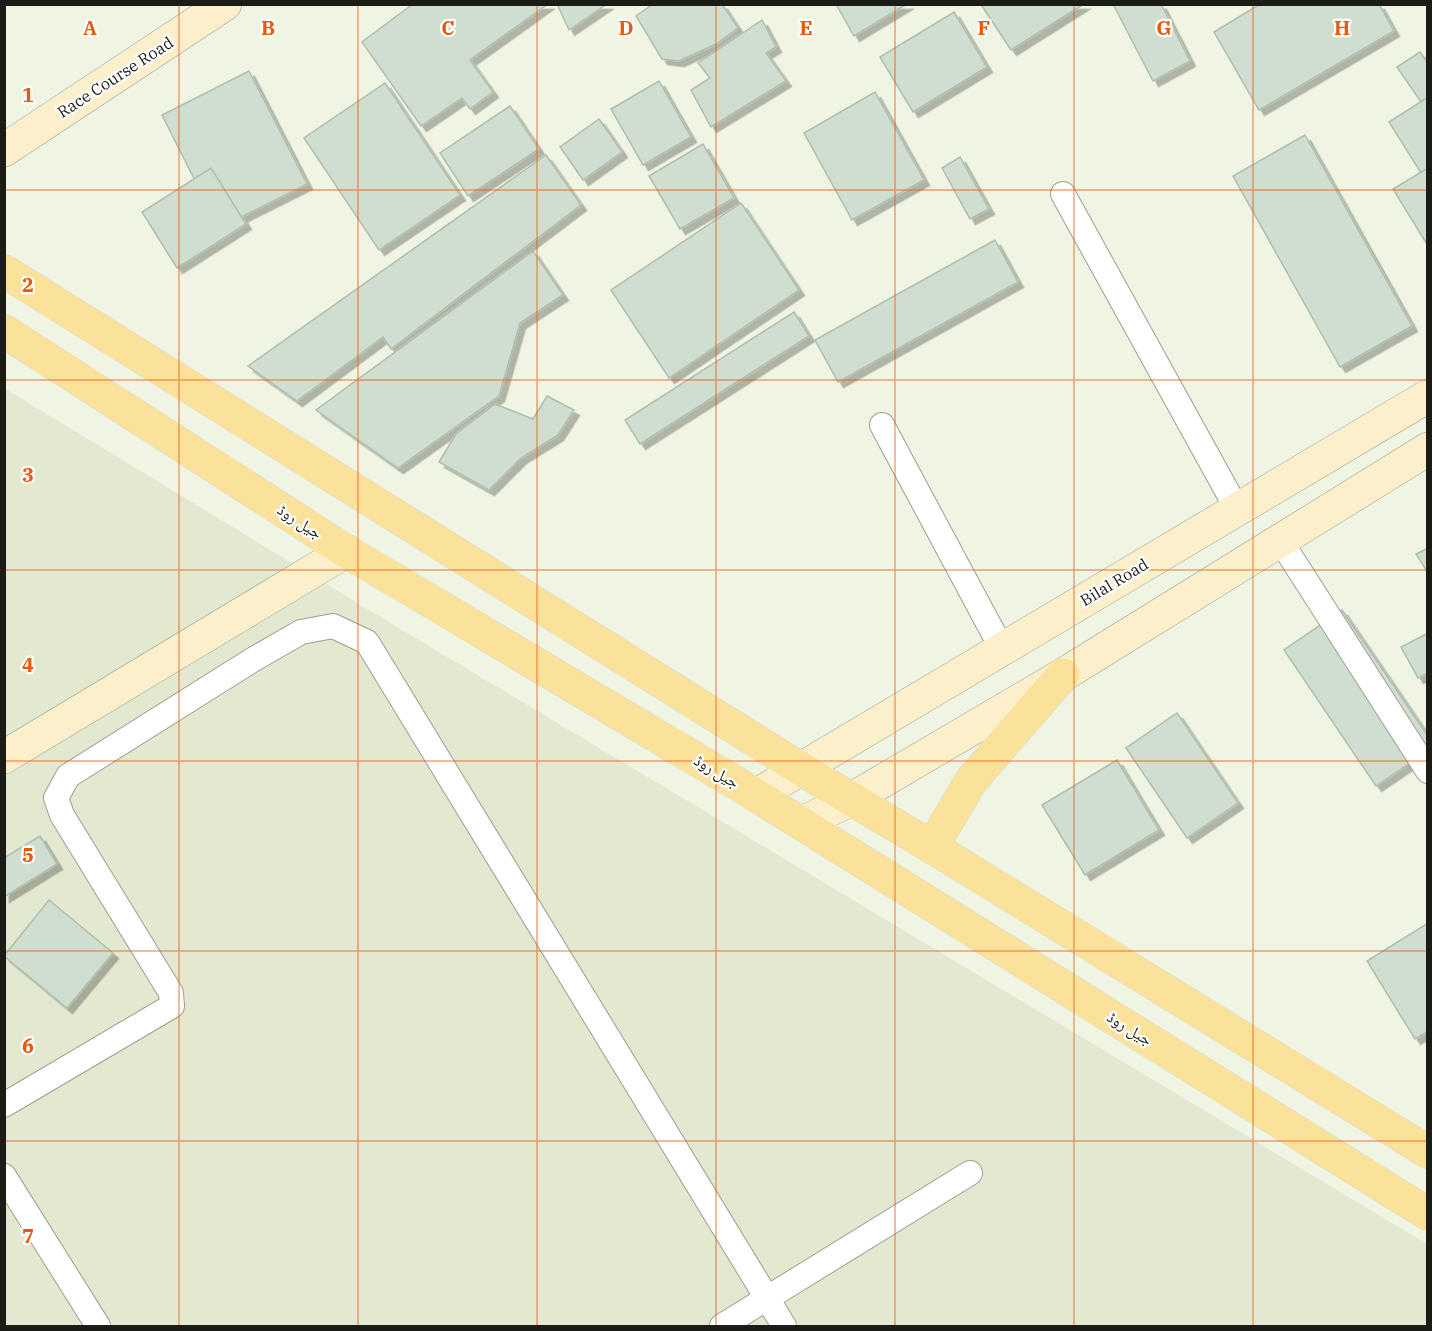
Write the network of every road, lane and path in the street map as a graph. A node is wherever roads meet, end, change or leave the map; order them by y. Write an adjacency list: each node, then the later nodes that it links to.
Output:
1 (225, 4): 2 (main road, Race Course Road)
2 (4, 150)
3 (1063, 194): 9 (street)
4 (4, 271): 15 (main road)
5 (4, 331): 11 (main road, جیل روڈ)
6 (1428, 396): 9 (main road, Bilal Road)
7 (882, 425): 12 (street)
8 (1428, 449): 10 (main road)
9 (1237, 509): 12 (main road, Bilal Road)
10 (1280, 540): 13 (main road); 16 (street)
11 (346, 551): 14 (main road); 17 (main road, جیل روڈ)
12 (1002, 649): 15 (main road, Bilal Road)
13 (1063, 675): 18 (main road); 20 (main road)
14 (4, 757)
15 (801, 770): 17 (main road, Bilal Road); 18 (main road)
16 (1428, 771)
17 (757, 795): 19 (main road, جیل روڈ)
18 (852, 799): 19 (main road); 20 (main road)
19 (802, 824): 25 (main road, جیل روڈ)
20 (932, 847): 22 (main road)
21 (4, 1105): 26 (street)
22 (1428, 1152)
23 (970, 1173): 26 (street)
24 (4, 1176): 27 (street)
25 (1428, 1214)
26 (768, 1298): 28 (street); 29 (street)
27 (98, 1326)
28 (722, 1326)
29 (784, 1326)

